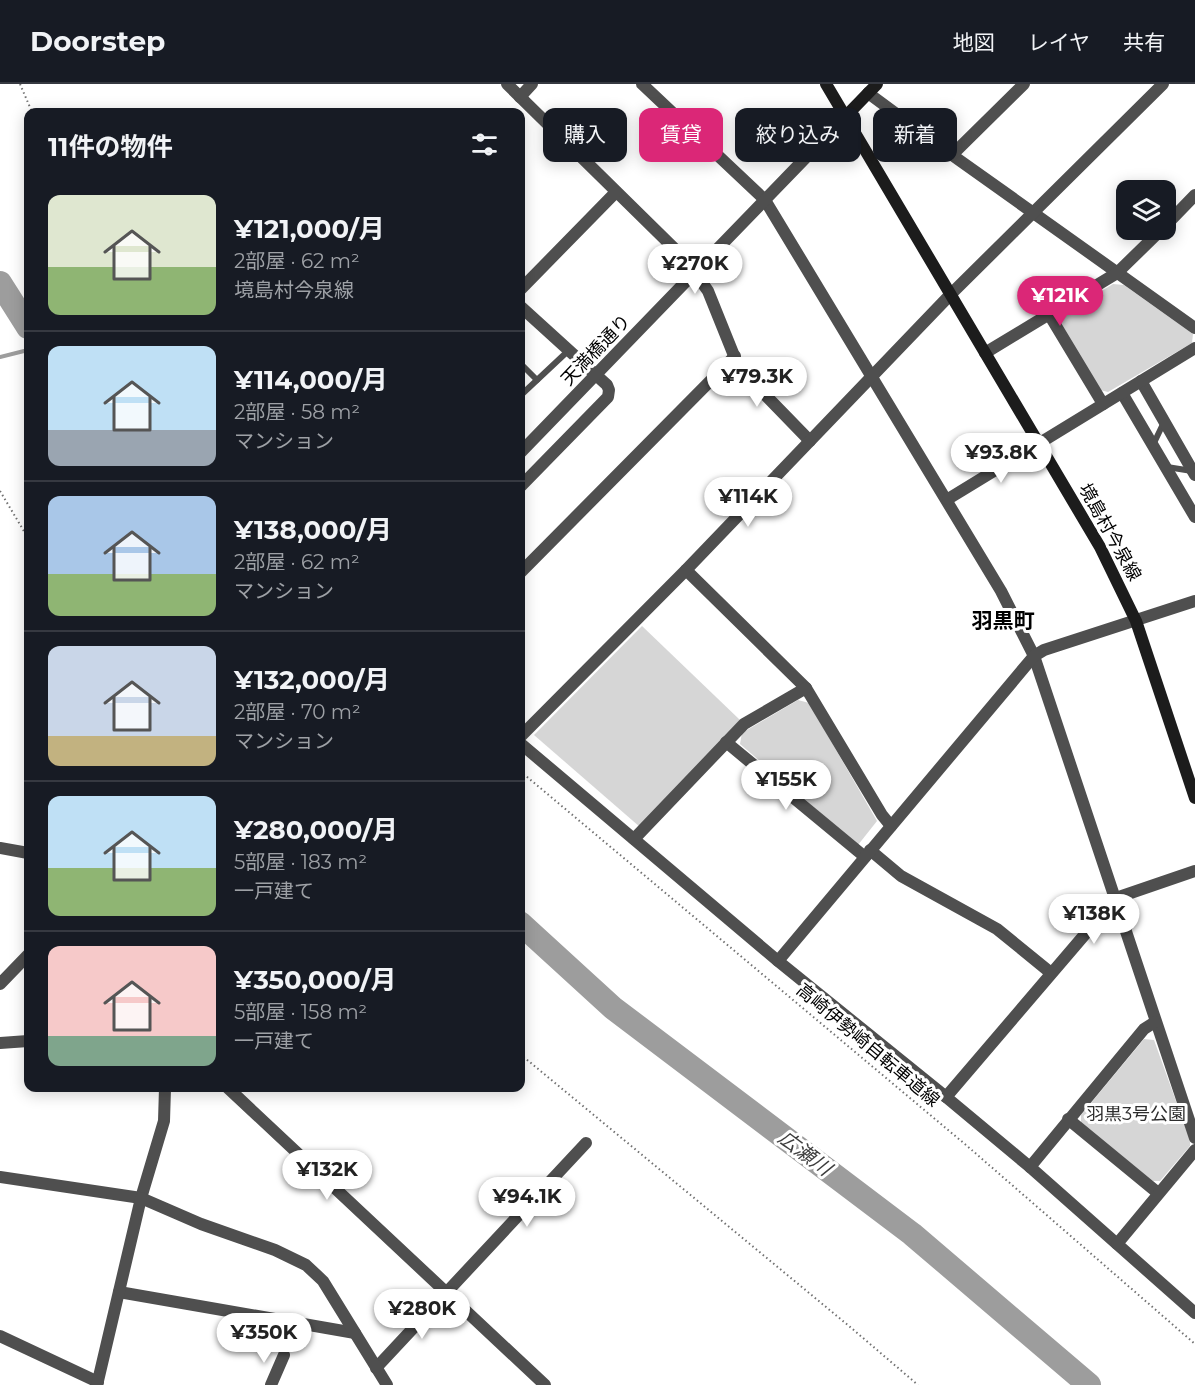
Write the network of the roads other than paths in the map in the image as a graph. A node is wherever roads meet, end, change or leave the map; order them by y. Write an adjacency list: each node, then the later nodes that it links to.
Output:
1 (507, 84): 8 (street)
2 (532, 84): 8 (street)
3 (642, 84): 18 (street)
4 (826, 84): 9 (main road, 境島村今泉線)
5 (1024, 84): 13 (street)
6 (1162, 84): 19 (street)
7 (873, 88): 10 (main road); 11 (street)
8 (520, 97): 16 (street)
9 (841, 108)
10 (854, 108)
11 (897, 108)
12 (861, 142): 25 (main road, 境島村今泉線)
13 (957, 150)
14 (957, 159): 19 (street)
15 (802, 162): 18 (street, 天満橋通り)
16 (616, 192): 22 (street); 24 (street)
17 (1195, 195): 20 (street)
18 (765, 200): 22 (street, 天満橋通り); 35 (street)
19 (1033, 213): 23 (street); 25 (street)
20 (1176, 215)
21 (1151, 240): 23 (street)
22 (696, 273): 32 (street); 34 (street, 天満橋通り)
23 (1118, 273): 27 (street); 28 (street)
24 (525, 285)
25 (950, 295): 31 (main road, 境島村今泉線); 35 (street)
26 (525, 311): 30 (street)
27 (1050, 316): 31 (street); 40 (street)
28 (1195, 328)
29 (1195, 348): 37 (street)
30 (568, 351): 34 (street); 36 (lane)
31 (985, 353): 43 (main road, 境島村今泉線)
32 (735, 356): 42 (street); 51 (street)
33 (525, 368): 36 (lane)
34 (596, 376): 45 (street, 天満橋通り); 48 (street)
35 (872, 379): 42 (street); 49 (street)
36 (537, 380): 38 (lane)
37 (1141, 381): 39 (street); 41 (street)
38 (525, 391)
39 (1122, 393): 40 (street); 44 (street)
40 (1103, 404): 43 (street)
41 (1165, 422): 44 (lane); 47 (street)
42 (810, 441): 52 (street)
43 (1038, 442): 49 (street); 54 (main road, 境島村今泉線)
44 (1153, 445): 46 (street)
45 (525, 448)
46 (1166, 467): 47 (lane); 50 (street)
47 (1194, 473)
48 (525, 482)
49 (948, 500): 55 (street)
50 (1194, 510)
51 (525, 568)
52 (687, 570): 56 (street); 57 (street)
53 (1195, 601): 54 (street)
54 (1136, 621): 55 (street); 60 (main road, 境島村今泉線)
55 (1034, 656): 61 (street); 67 (street)
56 (806, 688): 58 (street); 61 (street)
57 (525, 732)
58 (726, 742): 62 (street); 65 (street)
59 (525, 747): 62 (street)
60 (1195, 798)
61 (891, 826): 65 (street)
62 (634, 839): 69 (street)
63 (0, 848): 64 (street)
64 (24, 852)
65 (868, 853): 69 (street); 70 (street)
66 (1195, 871): 67 (street)
67 (1116, 898): 70 (street); 72 (street)
68 (24, 959): 71 (street)
69 (778, 961): 77 (street)
70 (1051, 973): 77 (street)
71 (0, 984)
72 (1155, 1022): 78 (street); 79 (street)
73 (24, 1041): 74 (street)
74 (0, 1043)
75 (165, 1092): 85 (street)
76 (232, 1092): 88 (street)
77 (946, 1097): 82 (street)
78 (1068, 1119): 82 (street); 84 (street)
79 (1195, 1138)
80 (586, 1143): 88 (street)
81 (1195, 1150): 84 (street)
82 (1030, 1167): 86 (street)
83 (0, 1177): 85 (street)
84 (1158, 1193): 86 (street)
85 (141, 1198): 87 (street); 90 (street)
86 (1117, 1244): 89 (street)
87 (119, 1292): 90 (street); 94 (street)
88 (446, 1293): 93 (street); 97 (street)
89 (1195, 1313)
90 (355, 1333): 93 (street)
91 (0, 1336): 94 (street)
92 (284, 1355): 95 (street)
93 (376, 1368): 96 (street)
94 (100, 1384)
95 (271, 1385)
96 (387, 1385)
97 (545, 1385)

